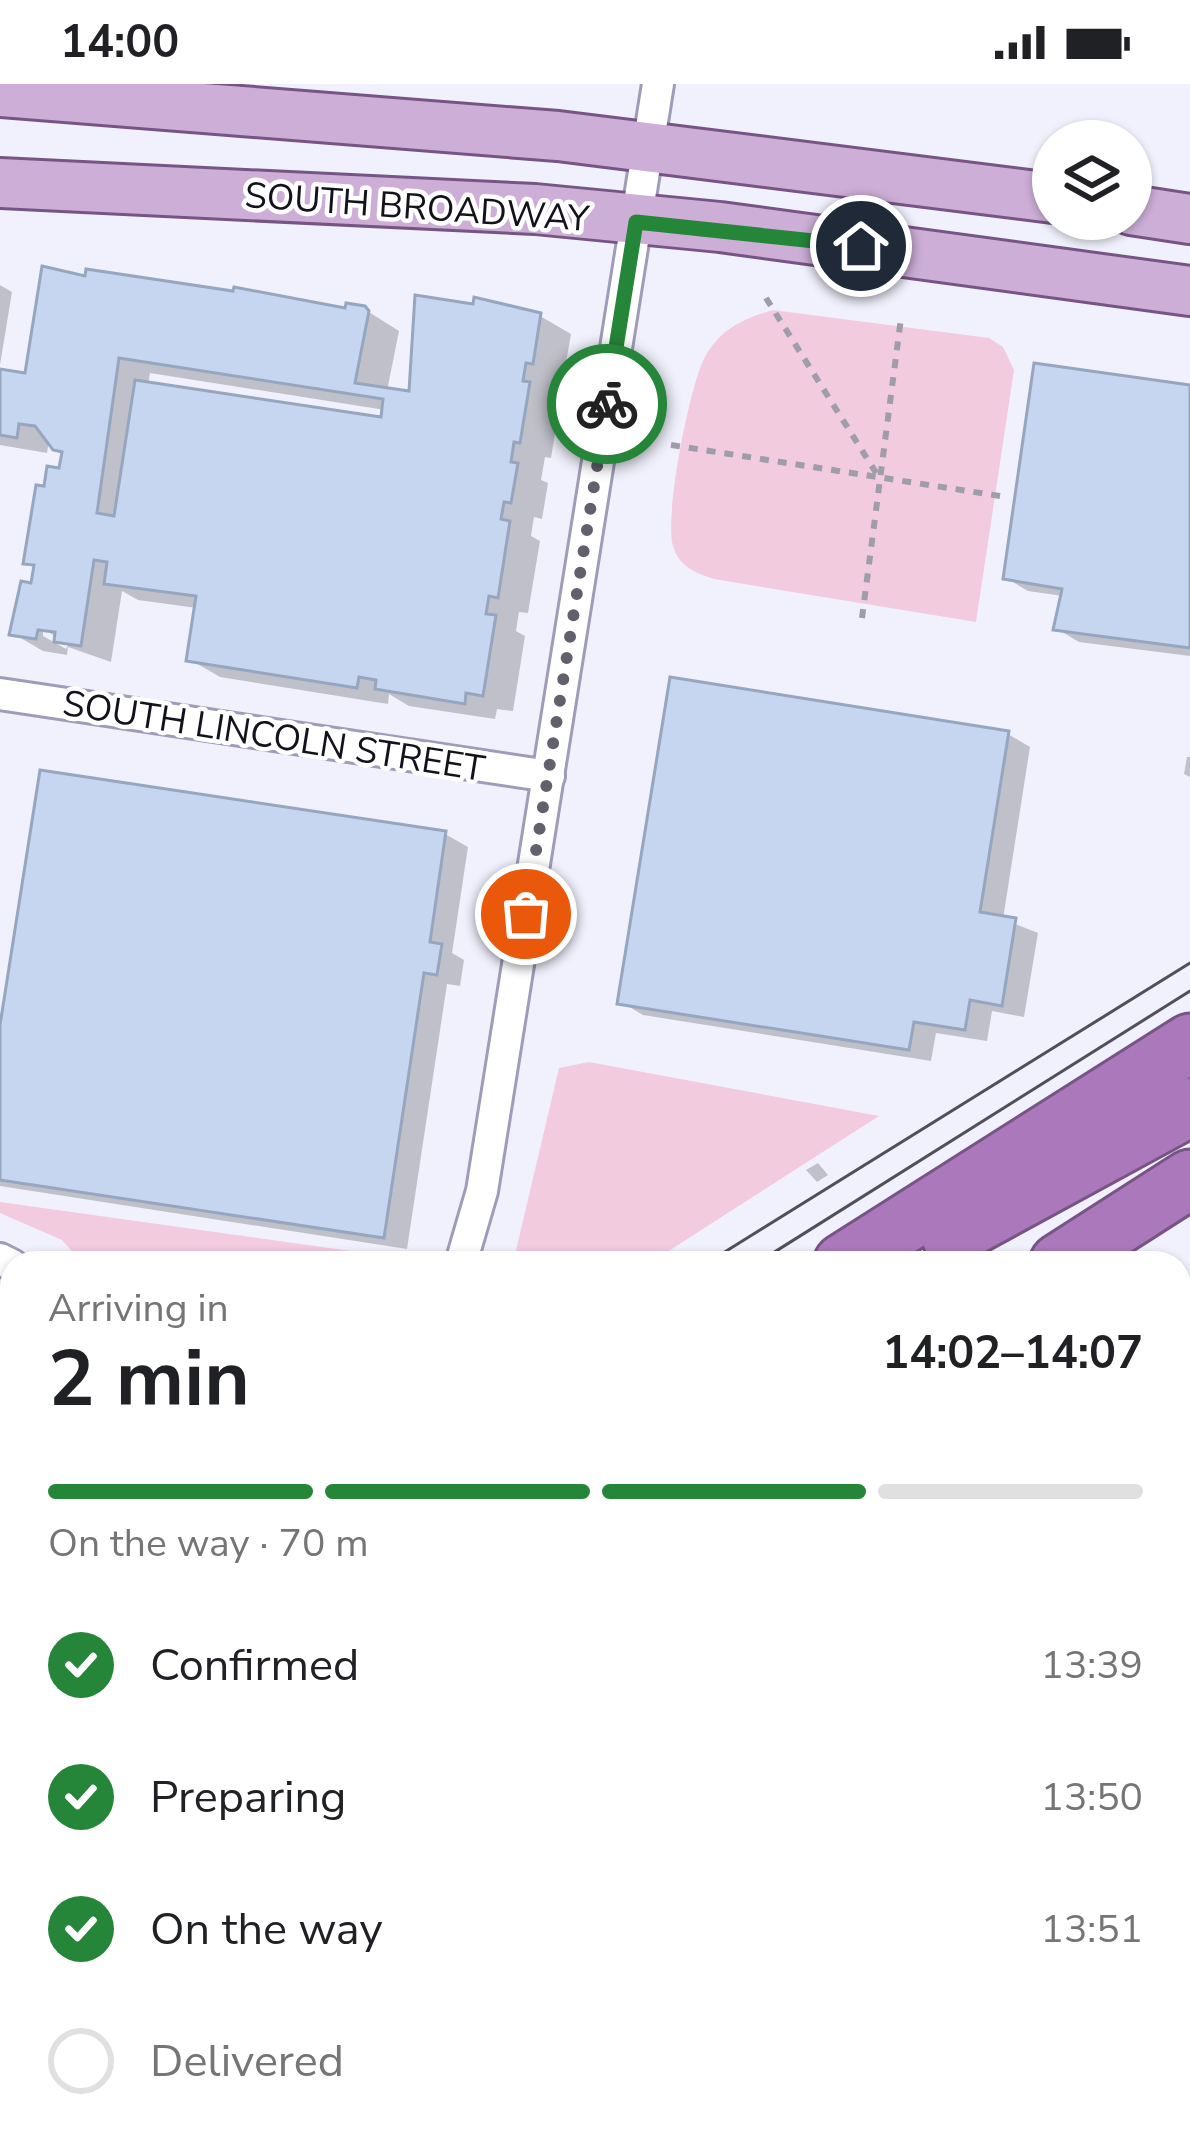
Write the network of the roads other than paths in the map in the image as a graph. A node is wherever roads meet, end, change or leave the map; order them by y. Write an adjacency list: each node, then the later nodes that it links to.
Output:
1 (658, 84): 4 (street)
2 (0, 92): 3 (main road)
3 (62, 92): 4 (main road)
4 (649, 147): 6 (main road); 9 (street)
5 (0, 183): 9 (main road, SOUTH BROADWAY)
6 (1032, 195)
7 (1152, 213): 8 (main road)
8 (1190, 219)
9 (636, 222): 10 (main road, SOUTH BROADWAY); 12 (street)
10 (1190, 291)
11 (0, 694): 12 (street, SOUTH LINCOLN STREET)
12 (549, 776): 16 (street)
13 (1190, 1043): 17 (highway)
14 (1190, 1107): 18 (highway)
15 (1190, 1179): 19 (highway)
16 (464, 1251)
17 (862, 1251)
18 (924, 1251)
19 (1078, 1251)

